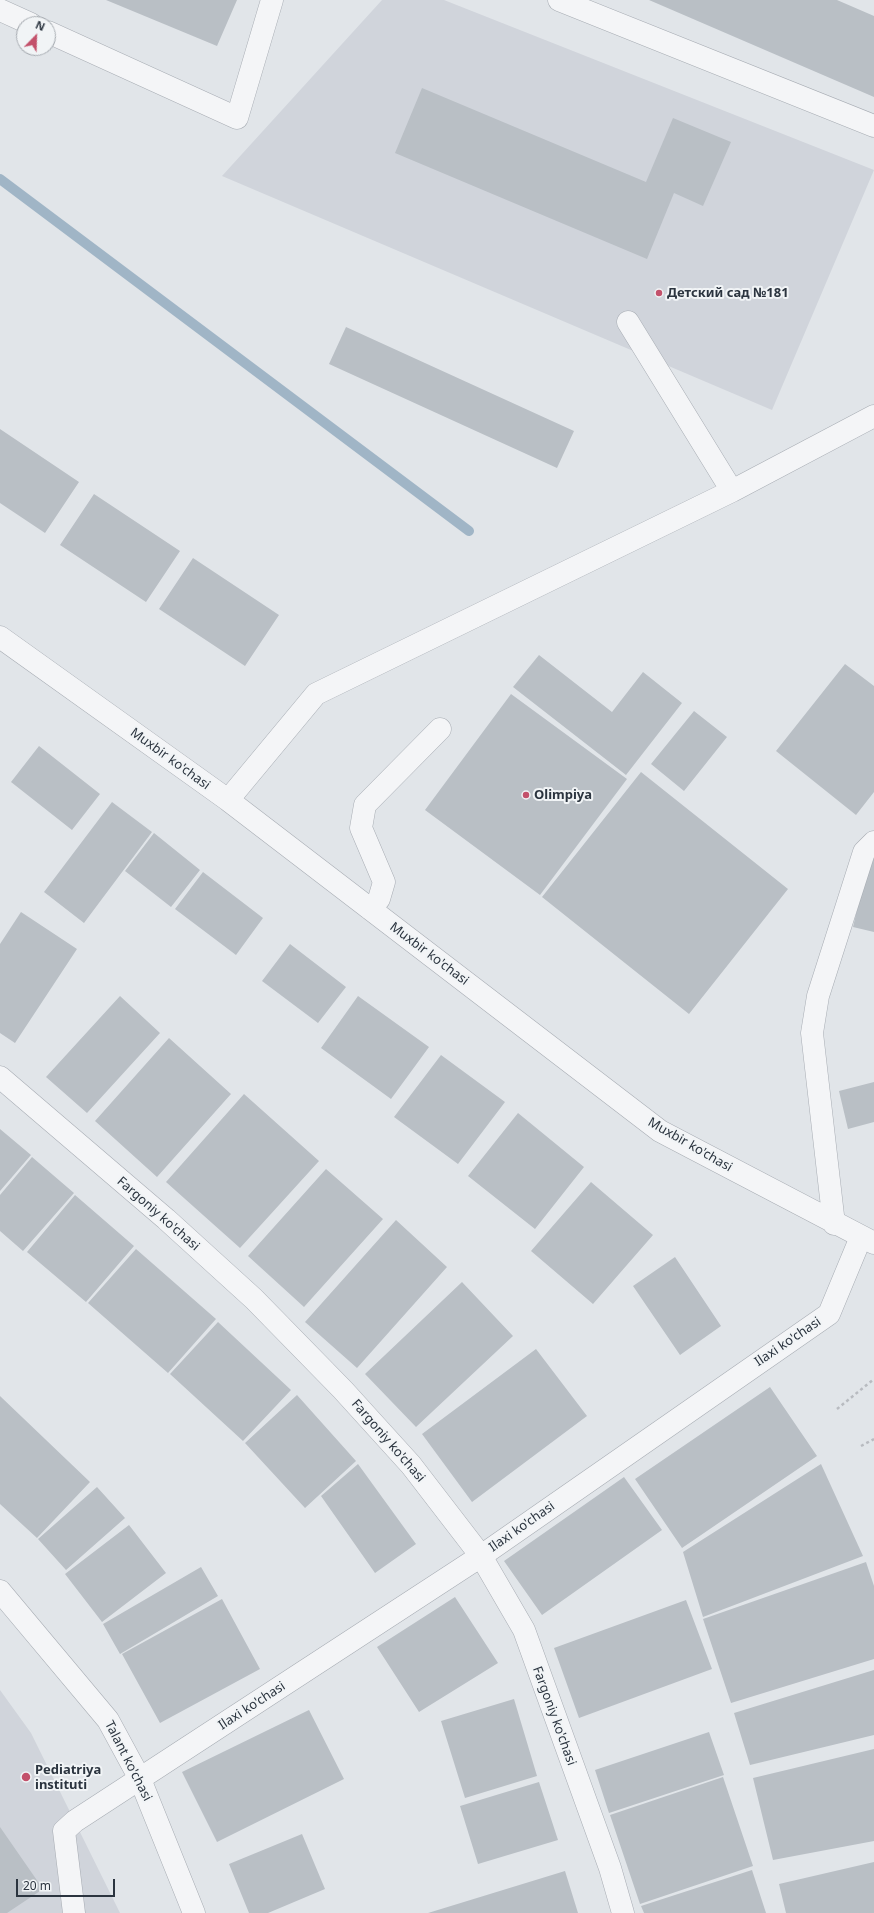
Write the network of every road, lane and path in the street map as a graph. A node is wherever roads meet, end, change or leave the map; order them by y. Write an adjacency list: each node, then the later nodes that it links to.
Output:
1 (272, 0): 5 (street)
2 (559, 0): 6 (street)
3 (0, 10): 4 (street)
4 (16, 17)
5 (56, 36)
6 (874, 126)
7 (628, 322): 9 (street)
8 (874, 416): 9 (street)
9 (732, 491): 12 (street)
10 (0, 637): 12 (street, Muxbir ko'chasi)
11 (440, 729): 14 (street)
12 (228, 800): 14 (street, Muxbir ko'chasi)
13 (874, 842): 16 (street)
14 (370, 909): 16 (street, Muxbir ko'chasi)
15 (0, 1077): 22 (street, Fargoniy ko'chasi)
16 (834, 1224): 17 (street, Muxbir ko'chasi)
17 (867, 1240): 22 (street, Ilaxi ko'chasi)
18 (874, 1379): 19 (path)
19 (838, 1409)
20 (874, 1439): 21 (path)
21 (861, 1446)
22 (481, 1556): 24 (street, Ilaxi ko'chasi); 27 (street, Fargoniy ko'chasi)
23 (0, 1591): 24 (street, Talant ko'chasi)
24 (140, 1779): 25 (street, Ilaxi ko'chasi); 26 (street, Talant ko'chasi)
25 (74, 1913)
26 (194, 1913)
27 (623, 1913)

